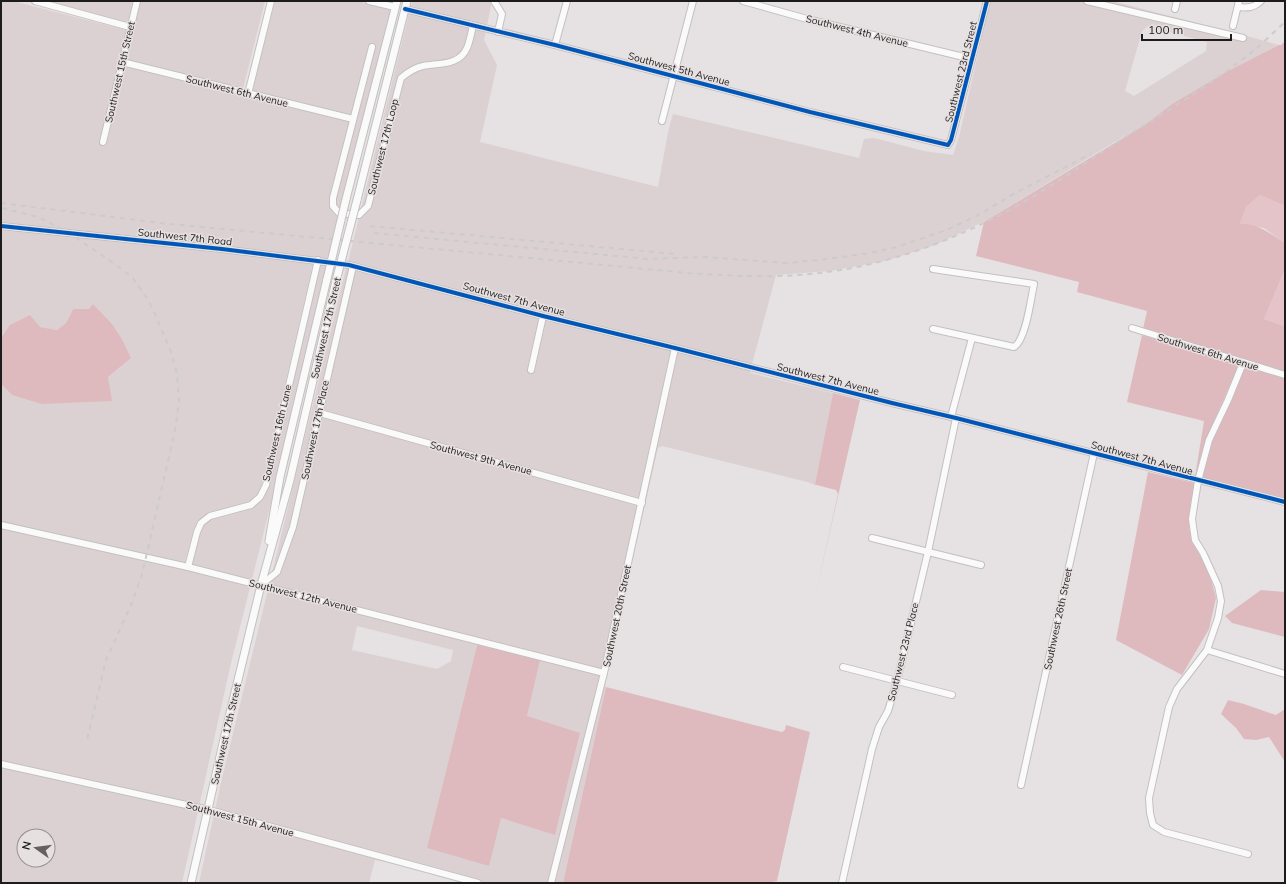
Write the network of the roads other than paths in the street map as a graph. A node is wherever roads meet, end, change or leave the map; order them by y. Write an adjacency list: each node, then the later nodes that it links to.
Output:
1 (35, 1): 14 (street)
2 (137, 1): 21 (street, Southwest 15th Street)
3 (271, 1): 29 (street)
4 (369, 1): 15 (street)
5 (407, 1): 17 (main road, Southwest 17th Street)
6 (494, 1): 22 (street)
7 (567, 1): 24 (street)
8 (693, 1): 28 (street)
9 (743, 1): 26 (street, Southwest 4th Avenue)
10 (987, 1): 26 (street, Southwest 23rd Street)
11 (1087, 1): 23 (street)
12 (1177, 1): 18 (street)
13 (1261, 1): 16 (street)
14 (46, 2): 21 (street)
15 (396, 4): 58 (main road, Southwest 17th Street, bridge)
16 (1238, 4): 20 (street)
17 (405, 9): 19 (street, Southwest 5th Avenue); 58 (main road, Southwest 17th Street, bridge)
18 (1175, 9)
19 (473, 26): 22 (street, Southwest 5th Avenue); 30 (street, Southwest 17th Loop)
20 (1233, 26)
21 (130, 27): 27 (street, Southwest 15th Street)
22 (498, 32): 24 (street, Southwest 5th Avenue)
23 (1242, 38)
24 (555, 45): 28 (street, Southwest 5th Avenue)
25 (372, 47): 30 (street, Southwest 17th Loop)
26 (972, 59): 33 (street, Southwest 23rd Street)
27 (122, 62): 29 (street, Southwest 6th Avenue); 32 (street, Southwest 15th Street)
28 (674, 77): 31 (street); 33 (street, Southwest 5th Avenue)
29 (248, 94): 30 (street, Southwest 6th Avenue)
30 (353, 120)
31 (662, 121)
32 (103, 142)
33 (948, 145)
34 (1, 226): 35 (street, Southwest 7th Road)
35 (318, 260): 36 (street, Southwest 7th Road); 57 (street, Southwest 16th Lane)
36 (352, 266): 38 (street, Southwest 7th Road); 47 (street, Southwest 17th Place)
37 (933, 269): 42 (street)
38 (367, 270): 39 (street, Southwest 7th Avenue)
39 (544, 316): 43 (street, Southwest 7th Avenue); 45 (street)
40 (1132, 328): 44 (street, Southwest 6th Avenue)
41 (933, 329): 42 (street)
42 (972, 338): 48 (street, Southwest 23rd Place)
43 (675, 348): 48 (street, Southwest 7th Avenue); 51 (street, Southwest 20th Street)
44 (1243, 363): 46 (street, Southwest 6th Avenue); 50 (street)
45 (531, 370)
46 (1285, 375)
47 (320, 414): 51 (street, Southwest 9th Avenue); 58 (street, Southwest 17th Place)
48 (954, 417): 49 (street, Southwest 7th Avenue); 55 (street, Southwest 23rd Place)
49 (1094, 453): 50 (street, Southwest 7th Avenue); 66 (street, Southwest 26th Street)
50 (1198, 481): 52 (street, Southwest 7th Avenue); 59 (street)
51 (642, 502): 61 (street, Southwest 20th Street)
52 (1285, 502)
53 (1, 525): 57 (street, Southwest 12th Avenue)
54 (872, 538): 55 (street)
55 (928, 552): 56 (street); 63 (street, Southwest 23rd Place)
56 (981, 566)
57 (188, 567): 58 (street, Southwest 12th Avenue)
58 (261, 585): 61 (street, Southwest 12th Avenue); 67 (main road, Southwest 17th Street)
59 (1207, 650): 62 (street); 68 (street)
60 (843, 667): 63 (street)
61 (604, 673): 71 (street, Southwest 20th Street)
62 (1285, 674)
63 (897, 681): 64 (street); 72 (street, Southwest 23rd Place)
64 (952, 695)
65 (1, 764): 67 (street, Southwest 15th Avenue)
66 (1021, 785)
67 (209, 810): 69 (main road, Southwest 17th Street); 70 (street, Southwest 15th Avenue)
68 (1248, 854)
69 (191, 883)
70 (478, 883)
71 (551, 883)
72 (842, 883)

